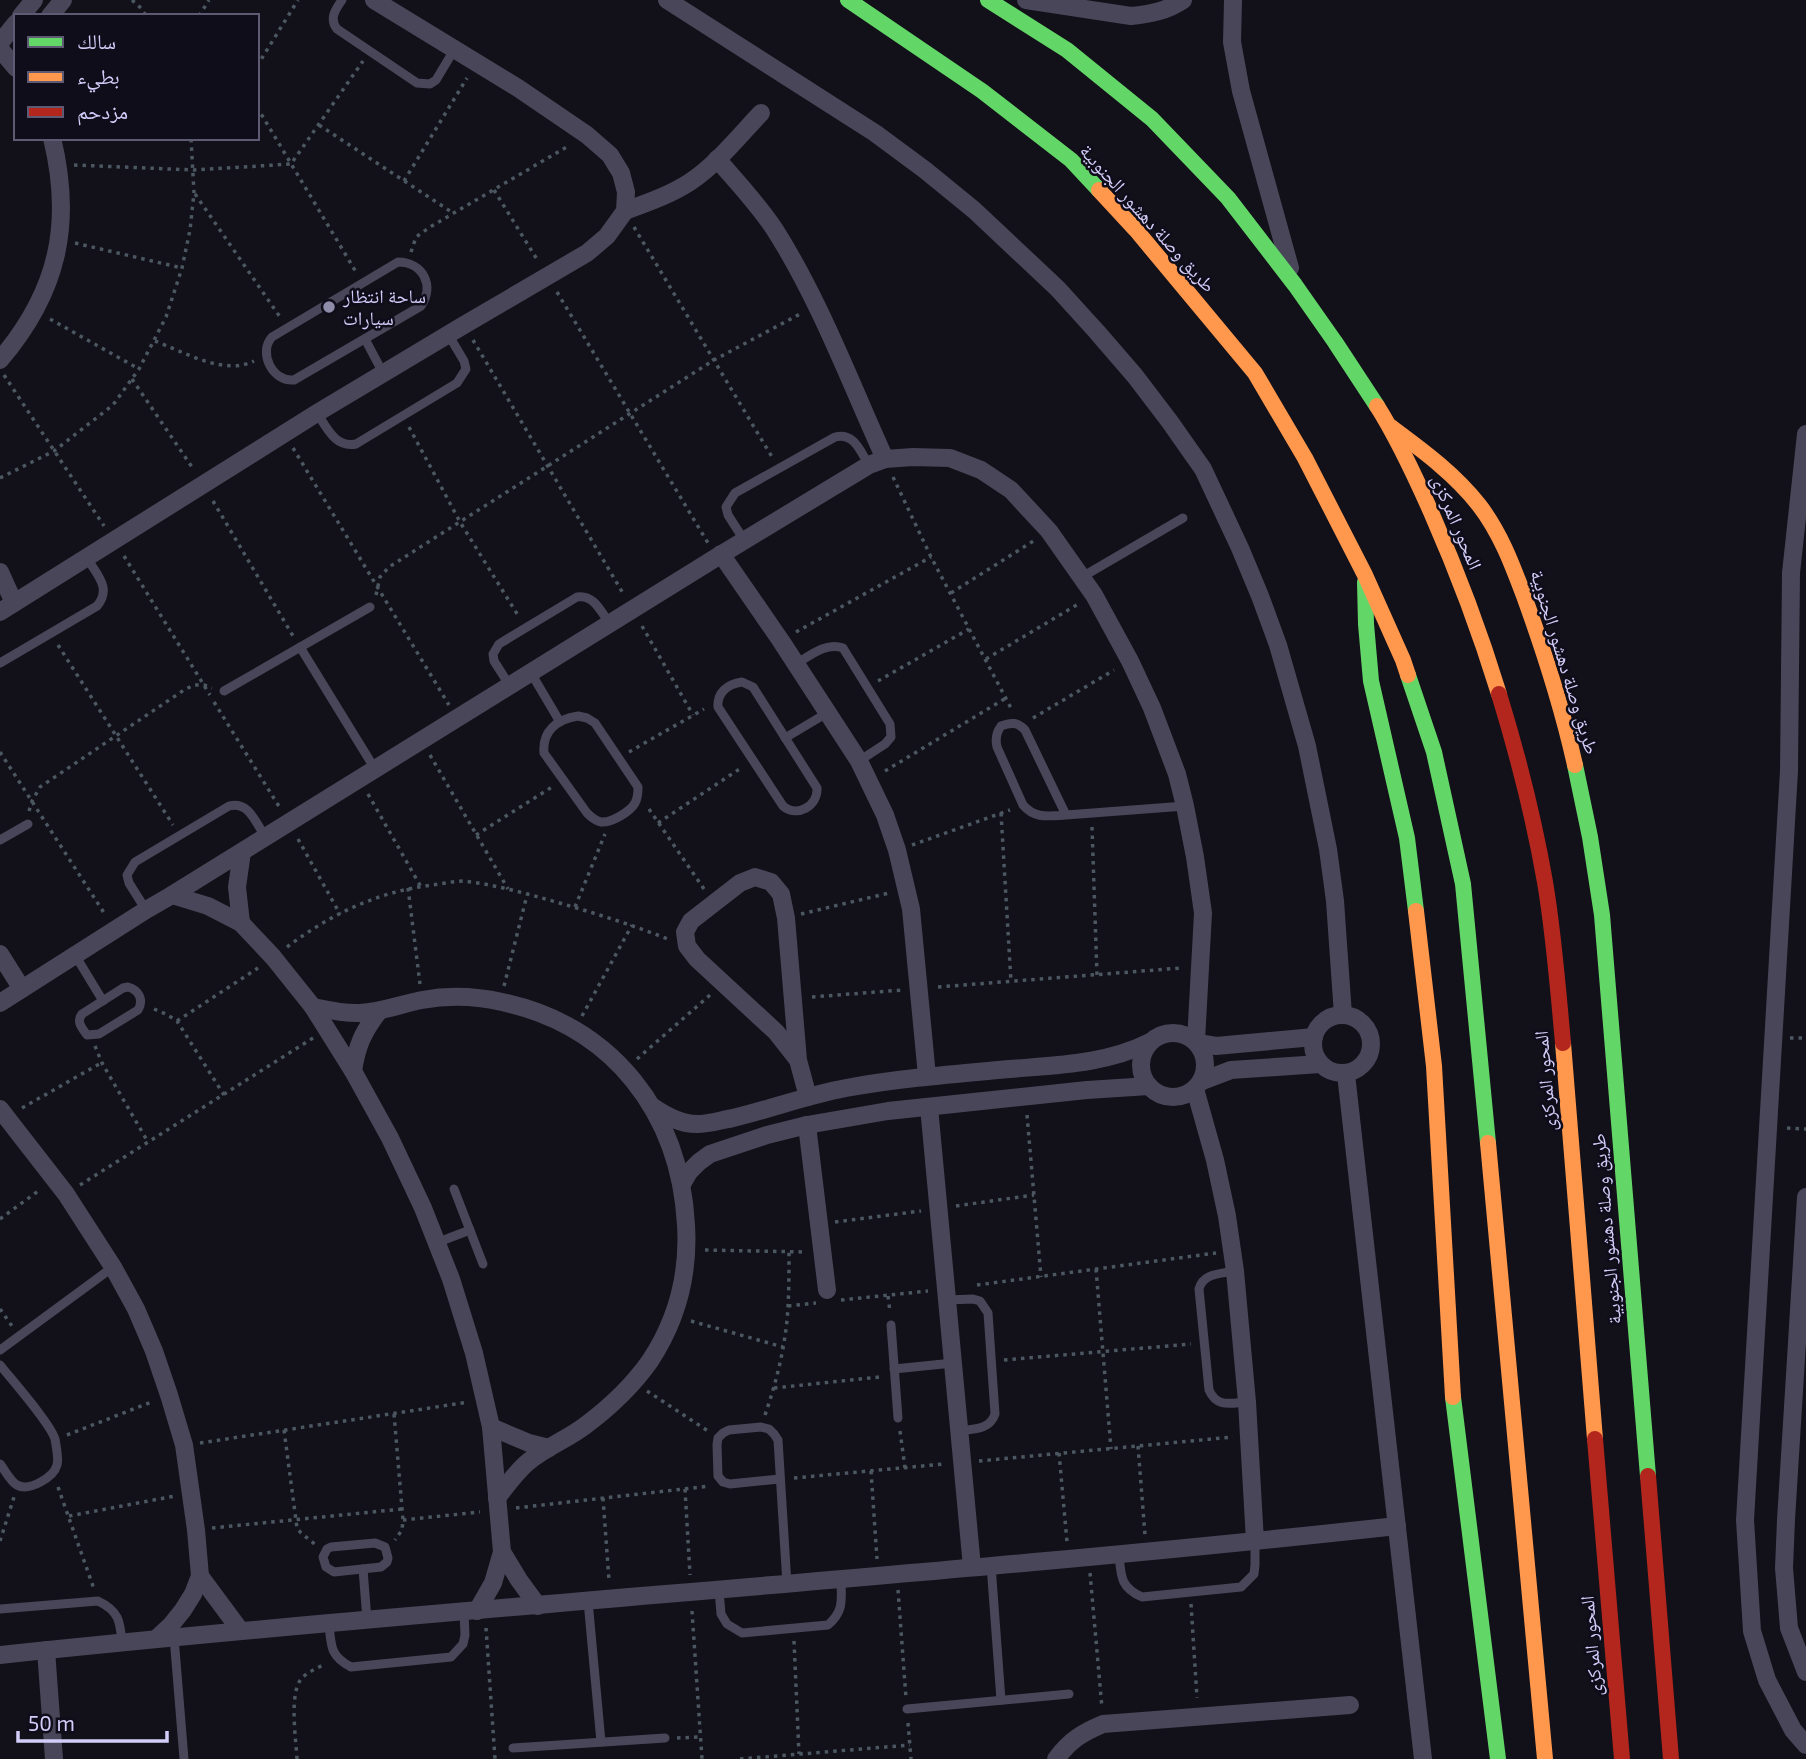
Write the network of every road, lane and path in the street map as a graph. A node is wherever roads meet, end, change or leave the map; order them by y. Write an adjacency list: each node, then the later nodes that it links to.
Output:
1 (34, 0): 13 (street)
2 (63, 0): 14 (street)
3 (132, 0): 15 (path)
4 (298, 0): 20 (path)
5 (342, 0): 19 (lane)
6 (374, 0): 18 (street)
7 (667, 0): 167 (street)
8 (848, 0): 78 (main road, طريق وصلة دهشور الجنوبية)
9 (988, 0): 42 (main road, طريق وصلة دهشور الجنوبية)
10 (1026, 0): 11 (street)
11 (1183, 0)
12 (1233, 0): 42 (street)
13 (23, 14)
14 (52, 14)
15 (145, 14)
16 (14, 26): 17 (street)
17 (0, 43)
18 (454, 50): 19 (lane); 21 (street)
19 (370, 51): 24 (path)
20 (259, 63)
21 (477, 64): 25 (street); 32 (path)
22 (259, 110): 29 (path)
23 (761, 113): 28 (street)
24 (319, 125): 29 (path); 32 (path)
25 (587, 135): 33 (path); 35 (street)
26 (52, 140): 30 (street)
27 (191, 140): 31 (path)
28 (717, 159): 35 (street); 43 (street)
29 (291, 164): 31 (path); 41 (path)
30 (58, 165): 31 (path); 37 (street)
31 (194, 170): 34 (path)
32 (404, 181): 36 (path)
33 (494, 190): 36 (path); 40 (path)
34 (194, 193): 39 (path); 45 (path)
35 (625, 212): 40 (street); 51 (path)
36 (453, 213): 38 (path)
37 (59, 240): 39 (path); 44 (street)
38 (413, 264): 41 (lane); 47 (lane)
39 (183, 268): 48 (path)
40 (548, 276): 46 (street); 57 (path)
41 (362, 283): 45 (lane)
42 (1295, 285): 59 (main road, طريق وصلة دهشور الجنوبية)
43 (816, 306): 51 (path); 63 (street)
44 (36, 311): 50 (street); 52 (path)
45 (287, 328): 49 (lane)
46 (456, 329): 54 (street); 58 (lane); 64 (path)
47 (365, 339): 49 (lane); 54 (lane)
48 (155, 341): 49 (path); 52 (path)
49 (265, 356)
50 (0, 360)
51 (715, 360): 57 (path); 65 (path)
52 (139, 369): 55 (path)
53 (0, 370): 62 (path)
54 (383, 373): 56 (street)
55 (132, 379): 62 (path); 67 (path)
56 (317, 413): 58 (lane); 60 (street)
57 (631, 414): 64 (path); 73 (path)
58 (403, 416): 69 (path)
59 (1389, 425): 323 (main road, المحور المركزى); 324 (main road, طريق وصلة دهشور الجنوبية)
60 (284, 434): 67 (street); 80 (path)
61 (1806, 434): 77 (street)
62 (54, 452): 66 (path); 72 (path)
63 (877, 462): 65 (lane); 70 (street); 71 (street); 74 (path)
64 (548, 466): 69 (path); 85 (path)
65 (779, 468): 71 (lane)
66 (0, 478)
67 (204, 485): 72 (street); 91 (path)
68 (1183, 518): 79 (lane)
69 (460, 522): 80 (path); 87 (path)
70 (1049, 531): 79 (street); 81 (path)
71 (744, 540): 73 (street)
72 (114, 541): 75 (street); 97 (path)
73 (719, 555): 85 (street); 90 (street)
74 (931, 557): 81 (path); 90 (path)
75 (87, 558): 84 (street); 89 (lane)
76 (0, 572): 84 (street)
77 (1799, 573): 307 (street)
78 (1365, 575): 321 (main road); 322 (main road)
79 (1082, 578): 82 (street)
80 (378, 588): 83 (path); 105 (path)
81 (951, 593): 88 (path)
82 (1094, 595): 92 (path); 93 (street)
83 (370, 607): 91 (lane)
84 (7, 608)
85 (632, 610): 86 (street); 104 (path)
86 (610, 624): 87 (lane); 96 (street)
87 (526, 627): 98 (lane)
88 (970, 629): 92 (path); 99 (path)
89 (50, 634): 94 (lane); 108 (path)
90 (781, 640): 95 (street)
91 (300, 648): 100 (lane); 115 (lane)
92 (986, 659): 101 (path)
93 (1130, 661): 107 (path); 121 (street)
94 (0, 663)
95 (796, 663): 99 (lane); 103 (street)
96 (531, 673): 98 (street); 106 (lane)
97 (204, 685): 100 (path); 108 (path); 126 (path)
98 (510, 686): 105 (street)
99 (867, 687): 114 (lane)
100 (224, 691)
101 (1006, 698): 107 (path); 117 (path)
102 (718, 701): 104 (path); 109 (lane); 113 (lane)
103 (827, 713): 109 (lane); 114 (street)
104 (693, 715): 112 (path)
105 (457, 718): 110 (street)
106 (560, 722): 112 (lane); 116 (lane)
107 (1021, 725): 120 (lane); 124 (lane)
108 (116, 736): 119 (path); 129 (path)
109 (785, 738): 113 (lane)
110 (421, 741): 115 (street); 130 (path)
111 (0, 752): 119 (path)
112 (618, 759): 118 (lane)
113 (753, 760): 127 (path)
114 (859, 761): 117 (street)
115 (367, 774): 126 (street); 135 (path)
116 (563, 780): 125 (lane); 130 (path)
117 (869, 781): 133 (street)
118 (638, 794): 125 (lane); 127 (path)
119 (32, 801): 128 (path); 148 (path)
120 (1023, 805): 122 (path); 124 (lane)
121 (1185, 806): 123 (lane); 153 (street)
122 (1001, 813): 133 (path); 155 (path)
123 (1092, 813): 124 (lane); 154 (path)
124 (1066, 815)
125 (610, 821): 142 (path)
126 (289, 822): 131 (street); 144 (path)
127 (659, 823): 141 (path)
128 (28, 824): 132 (lane)
129 (179, 835): 131 (lane); 143 (lane)
130 (476, 835): 138 (path)
131 (265, 836): 134 (street)
132 (0, 840)
133 (897, 850): 137 (street)
134 (242, 852): 140 (street); 146 (street)
135 (421, 887): 136 (path); 138 (path)
136 (408, 888): 144 (path); 160 (path)
137 (907, 888): 145 (path); 158 (street)
138 (509, 890): 139 (path)
139 (527, 894): 142 (path); 162 (path)
140 (172, 895): 143 (street); 146 (street)
141 (713, 902): 145 (street); 149 (street)
142 (575, 907): 147 (path)
143 (146, 910): 148 (street)
144 (340, 914): 152 (path)
145 (786, 918): 159 (street)
146 (241, 923): 152 (street)
147 (632, 925): 149 (path); 170 (path)
148 (115, 929): 151 (street)
149 (687, 946): 156 (street)
150 (0, 954): 157 (street)
151 (75, 955): 157 (street); 161 (lane)
152 (273, 957): 165 (street); 168 (path)
153 (1200, 967): 154 (path); 174 (street)
154 (1097, 975): 155 (path)
155 (1011, 982): 158 (path)
156 (723, 983): 175 (street); 178 (path)
157 (22, 989): 163 (street)
158 (918, 989): 159 (path); 181 (street)
159 (792, 999): 175 (street)
160 (422, 1000): 162 (street); 166 (street)
161 (103, 1001): 164 (lane); 171 (lane)
162 (500, 1002): 170 (street)
163 (0, 1003)
164 (140, 1006): 168 (path); 171 (lane)
165 (313, 1007): 166 (street); 169 (street)
166 (379, 1011): 179 (street)
167 (1343, 1015): 172 (street); 180 (street)
168 (177, 1021): 184 (path)
169 (327, 1029): 179 (street); 184 (path)
170 (574, 1030): 178 (street)
171 (96, 1035): 176 (path)
172 (1314, 1037): 174 (street); 177 (street)
173 (1150, 1042): 174 (street); 181 (street); 183 (street)
174 (1197, 1042): 182 (street)
175 (798, 1060): 185 (street)
176 (102, 1063): 189 (path); 191 (path)
177 (1320, 1064): 180 (street); 182 (street)
178 (625, 1070): 187 (street)
179 (353, 1071): 199 (street)
180 (1346, 1074): 259 (street)
181 (927, 1076): 185 (street)
182 (1198, 1085): 183 (street); 201 (street)
183 (1149, 1086): 186 (street)
184 (224, 1095): 191 (path)
185 (808, 1097): 187 (street)
186 (1026, 1097): 188 (street); 208 (path)
187 (651, 1105): 193 (street)
188 (929, 1107): 190 (street); 209 (street)
189 (3, 1113): 192 (street)
190 (807, 1125): 193 (street); 203 (street)
191 (148, 1142): 195 (path)
192 (55, 1178): 195 (street); 197 (path)
193 (682, 1184): 200 (street)
194 (454, 1189): 198 (lane)
195 (66, 1194): 205 (street)
196 (1806, 1197): 296 (street)
197 (0, 1219)
198 (470, 1230): 199 (lane); 204 (lane)
199 (436, 1243): 227 (street)
200 (687, 1250): 202 (path); 213 (street)
201 (1232, 1251): 206 (path); 207 (street)
202 (789, 1252): 203 (path); 211 (path)
203 (822, 1252): 210 (street)
204 (483, 1264)
205 (113, 1267): 215 (lane); 226 (street)
206 (1096, 1269): 208 (path); 219 (path)
207 (1235, 1271): 216 (lane); 228 (street)
208 (1041, 1277): 209 (path)
209 (947, 1295): 210 (path); 220 (lane); 221 (street)
210 (831, 1298): 211 (path)
211 (788, 1306): 217 (path)
212 (0, 1309): 215 (path)
213 (674, 1316): 217 (path); 224 (street)
214 (891, 1325): 223 (lane)
215 (20, 1336): 218 (lane)
216 (1204, 1343): 219 (path); 228 (lane)
217 (783, 1347): 225 (path)
218 (0, 1350)
219 (1103, 1351): 220 (path); 241 (path)
220 (991, 1361): 234 (lane)
221 (953, 1363): 223 (lane); 234 (street)
222 (0, 1365): 237 (lane)
223 (895, 1372): 225 (path); 230 (lane)
224 (633, 1382): 236 (path); 240 (street)
225 (774, 1388): 232 (path)
226 (169, 1395): 237 (path); 238 (street)
227 (485, 1400): 229 (path); 231 (street)
228 (1247, 1402): 235 (street)
229 (394, 1413): 233 (path); 255 (path)
230 (898, 1419): 245 (path)
231 (492, 1427): 240 (street); 254 (street)
232 (761, 1427): 236 (lane); 248 (lane)
233 (284, 1430): 238 (path); 257 (path)
234 (958, 1431): 243 (street)
235 (1249, 1436): 239 (path); 262 (street)
236 (718, 1438): 249 (lane)
237 (55, 1440): 247 (lane)
238 (184, 1445): 252 (street)
239 (1138, 1446): 241 (path); 265 (path)
240 (549, 1448): 254 (street)
241 (1111, 1449): 242 (path)
242 (1059, 1453): 243 (path); 269 (path)
243 (962, 1462): 245 (path); 271 (street)
244 (0, 1464): 250 (lane)
245 (905, 1468): 246 (path)
246 (871, 1471): 248 (path); 274 (path)
247 (53, 1473): 250 (lane); 256 (path)
248 (780, 1479): 249 (lane); 277 (lane)
249 (730, 1484): 251 (path)
250 (17, 1485): 261 (path)
251 (685, 1489): 253 (path); 279 (path)
252 (191, 1493): 256 (path); 260 (street)
253 (603, 1498): 254 (path); 281 (path)
254 (498, 1504): 258 (path); 266 (street)
255 (402, 1509): 257 (path); 258 (path)
256 (68, 1516): 282 (path)
257 (296, 1520): 260 (path); 264 (path)
258 (402, 1520): 263 (path)
259 (1397, 1525): 262 (street); 320 (street)
260 (196, 1530): 275 (street)
261 (0, 1541)
262 (1255, 1541): 265 (street); 280 (lane)
263 (385, 1547): 264 (lane); 272 (lane)
264 (327, 1549): 272 (lane)
265 (1146, 1551): 267 (street)
266 (502, 1552): 284 (street); 286 (street)
267 (1119, 1554): 268 (street); 280 (lane)
268 (1088, 1556): 269 (street); 302 (path)
269 (1069, 1558): 270 (street)
270 (991, 1565): 271 (street); 298 (lane)
271 (972, 1567): 273 (street)
272 (363, 1569): 287 (lane)
273 (897, 1574): 274 (street); 300 (path)
274 (878, 1575): 276 (street)
275 (200, 1576): 290 (street); 291 (street)
276 (841, 1579): 277 (street); 289 (lane)
277 (787, 1584): 278 (street)
278 (719, 1590): 279 (street); 289 (lane)
279 (691, 1592): 281 (street); 303 (path)
280 (1190, 1592): 301 (path)
281 (610, 1600): 283 (street)
282 (98, 1601): 285 (lane); 292 (lane)
283 (588, 1601): 284 (street); 305 (lane)
284 (538, 1606): 286 (street)
285 (0, 1609)
286 (475, 1611): 287 (street); 295 (lane); 314 (path)
287 (368, 1620): 288 (street)
288 (329, 1623): 290 (street); 295 (lane)
289 (793, 1628): 310 (path)
290 (240, 1630): 291 (street)
291 (165, 1638): 292 (street); 312 (lane)
292 (122, 1643): 293 (street)
293 (46, 1650): 294 (street); 311 (street)
294 (0, 1655)
295 (337, 1657): 313 (path)
296 (1806, 1672)
297 (1069, 1694): 298 (lane)
298 (1001, 1700): 300 (lane)
299 (1350, 1705): 301 (street)
300 (907, 1709): 306 (path)
301 (1198, 1718): 302 (street)
302 (1104, 1724): 319 (street)
303 (700, 1737): 304 (path); 315 (path)
304 (665, 1738): 305 (lane)
305 (601, 1742): 308 (lane)
306 (910, 1745): 309 (path); 318 (path)
307 (1806, 1745)
308 (513, 1748)
309 (827, 1752): 310 (path); 317 (path)
310 (799, 1754): 316 (path)
311 (54, 1759)
312 (184, 1759)
313 (297, 1759)
314 (495, 1759)
315 (702, 1759)
316 (740, 1759)
317 (827, 1759)
318 (911, 1759)
319 (1056, 1759)
320 (1423, 1759)
321 (1498, 1759)
322 (1545, 1759)
323 (1622, 1759)
324 (1671, 1759)

